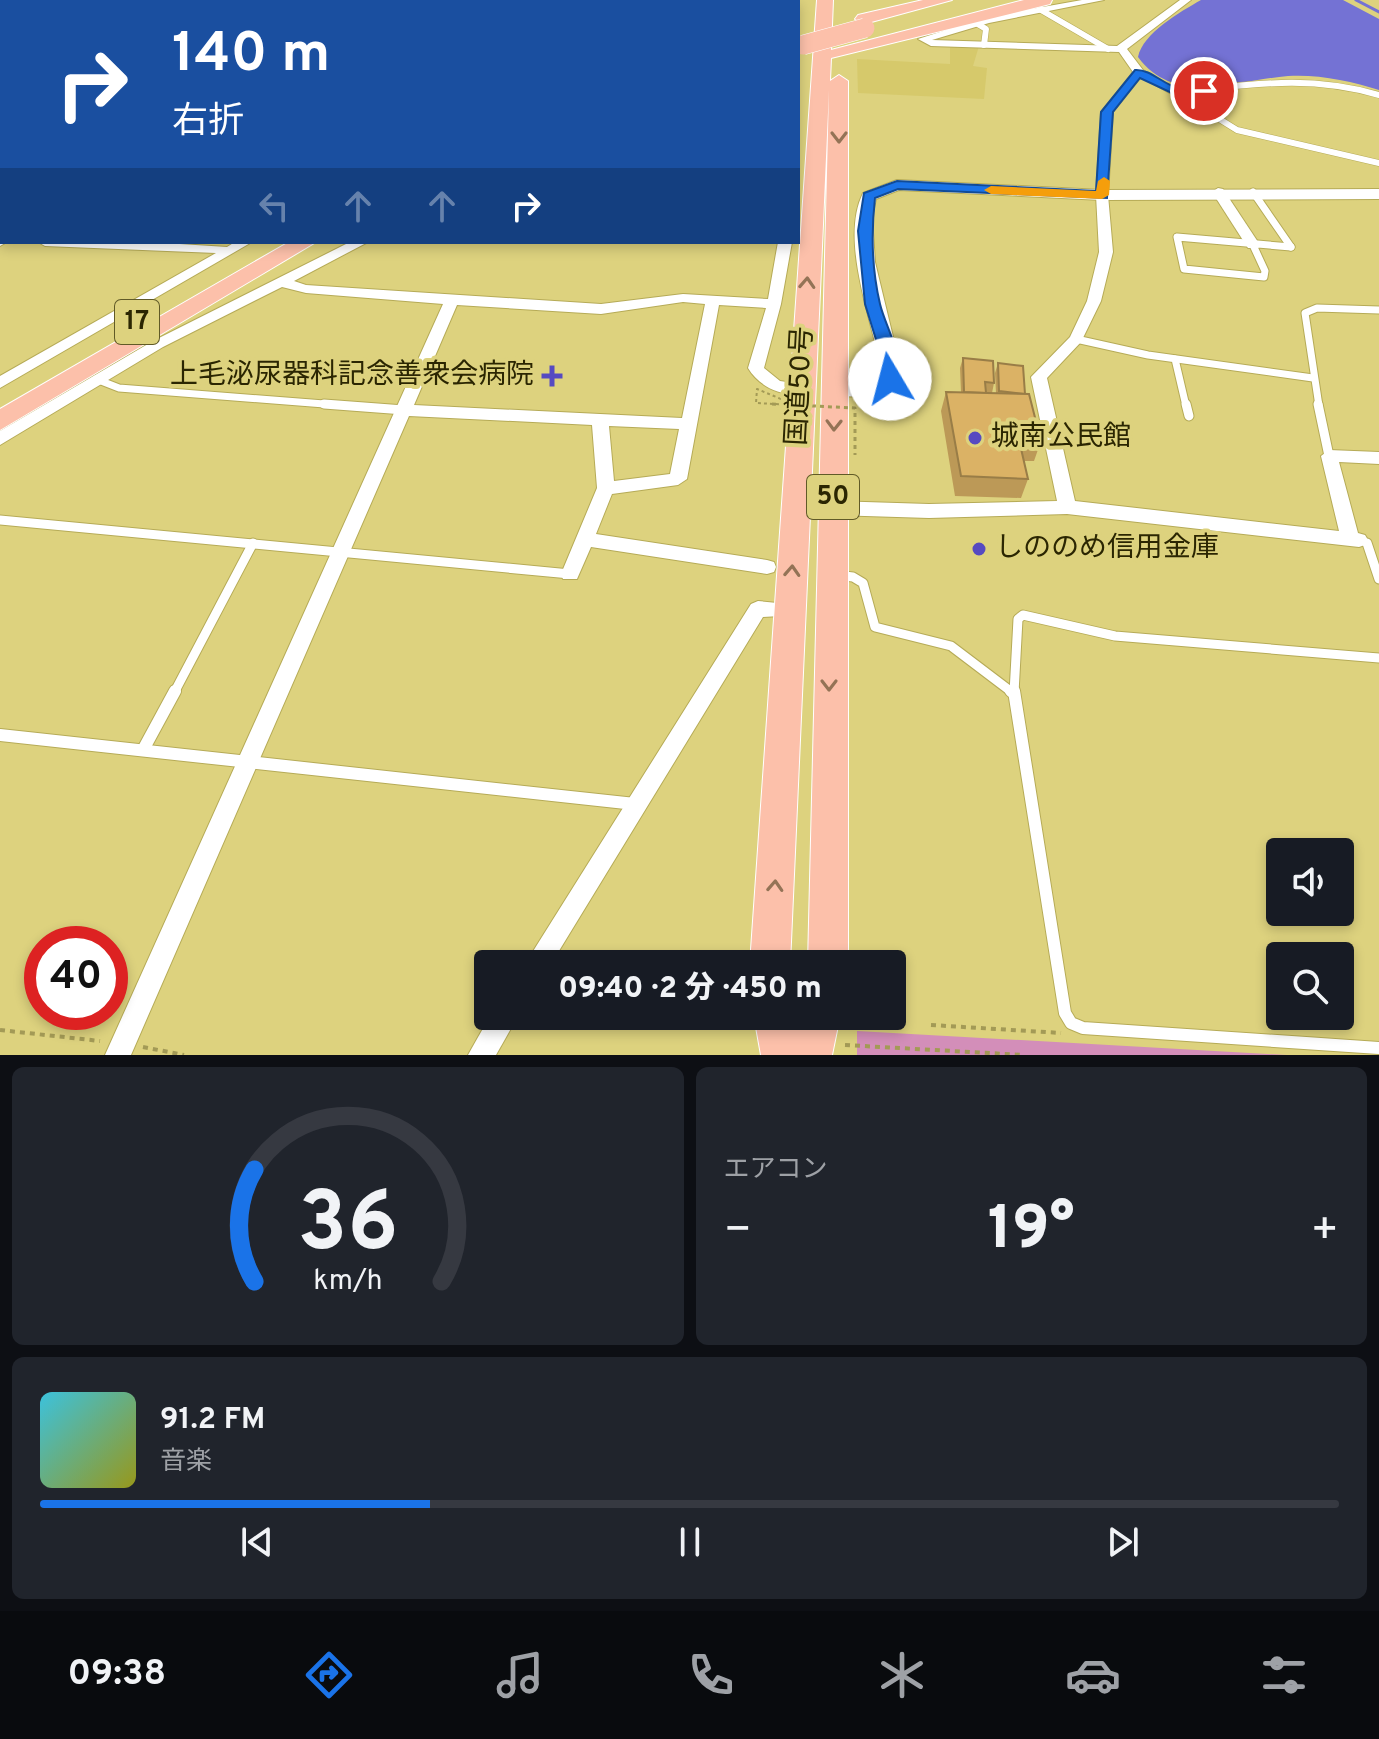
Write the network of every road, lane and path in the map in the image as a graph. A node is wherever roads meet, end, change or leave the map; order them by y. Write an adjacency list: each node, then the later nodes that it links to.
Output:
1 (842, 0): 9 (highway, 国道50号 / 50)
2 (876, 0): 9 (highway)
3 (944, 0): 9 (highway)
4 (983, 0): 9 (highway)
5 (1099, 0): 7 (street)
6 (1186, 0): 11 (street)
7 (1043, 5): 8 (highway); 11 (lane)
8 (972, 21): 9 (highway); 10 (lane); 10 (street)
9 (821, 37): 40 (highway, 国道50号 / 50, one-way to 40); 41 (highway, 国道50号 / 50, one-way to 9)
10 (984, 45): 11 (street)
11 (1114, 49): 12 (street)
12 (1139, 72): 13 (street); 19 (street)
13 (1176, 92): 14 (lane); 15 (lane)
14 (1379, 95)
15 (1379, 163)
16 (1218, 192): 17 (street); 19 (street); 27 (street)
17 (1253, 192): 18 (street); 27 (lane)
18 (1379, 194)
19 (1102, 195): 35 (street); 40 (street)
20 (95, 244): 28 (street)
21 (241, 244): 28 (street)
22 (280, 244): 42 (highway, 17)
23 (302, 244): 29 (highway, 17)
24 (314, 244): 29 (highway, 17)
25 (357, 244): 30 (street)
26 (785, 244): 33 (street)
27 (1253, 245): 27 (lane)
28 (227, 252): 39 (street)
29 (242, 278): 45 (highway, 17)
30 (283, 283): 31 (street); 38 (street)
31 (452, 300): 32 (street); 43 (street)
32 (713, 300): 33 (street); 47 (street)
33 (774, 304): 41 (street)
34 (1379, 310): 37 (lane)
35 (1076, 339): 36 (lane); 53 (street)
36 (1175, 359): 37 (lane); 44 (lane)
37 (1313, 378): 50 (lane)
38 (96, 379): 43 (lane); 48 (street)
39 (0, 383)
40 (834, 388): 54 (highway, 国道50号 / 50, one-way to 54)
41 (791, 394): 49 (path, bridge); 65 (highway, 国道50号 / 50, one-way to 41)
42 (0, 403)
43 (404, 410): 46 (street); 60 (street)
44 (1189, 416)
45 (0, 421)
46 (600, 422): 47 (street); 52 (street)
47 (689, 424): 52 (street)
48 (0, 439)
49 (855, 455)
50 (1329, 456): 51 (street); 57 (street)
51 (1379, 458)
52 (606, 488): 56 (street)
53 (1067, 507): 54 (street); 57 (street)
54 (833, 508): 63 (highway, 国道50号 / 50)
55 (0, 520): 58 (lane)
56 (586, 539): 61 (street); 62 (street)
57 (1359, 540): 59 (lane); 64 (lane)
58 (253, 543): 60 (lane); 69 (lane)
59 (1379, 546)
60 (341, 551): 62 (lane); 70 (street)
61 (767, 567)
62 (570, 574)
63 (830, 574): 67 (lane); 74 (highway, 国道50号 / 50, one-way to 74)
64 (1379, 579)
65 (791, 610): 71 (street); 73 (highway, 国道50号 / 50, one-way to 65)
66 (1379, 658): 67 (lane)
67 (1014, 693): 75 (lane)
68 (0, 735): 69 (lane)
69 (143, 750): 70 (lane)
70 (248, 761): 71 (lane); 82 (street)
71 (635, 804): 72 (street)
72 (546, 950)
73 (771, 950)
74 (828, 950)
75 (1071, 1023): 76 (path); 81 (lane)
76 (931, 1025)
77 (0, 1030): 82 (path)
78 (496, 1030): 84 (street)
79 (778, 1030): 85 (highway)
80 (822, 1038): 86 (path)
81 (1379, 1048)
82 (120, 1050): 83 (path)
83 (184, 1055)
84 (481, 1055)
85 (783, 1055)
86 (1024, 1055)

